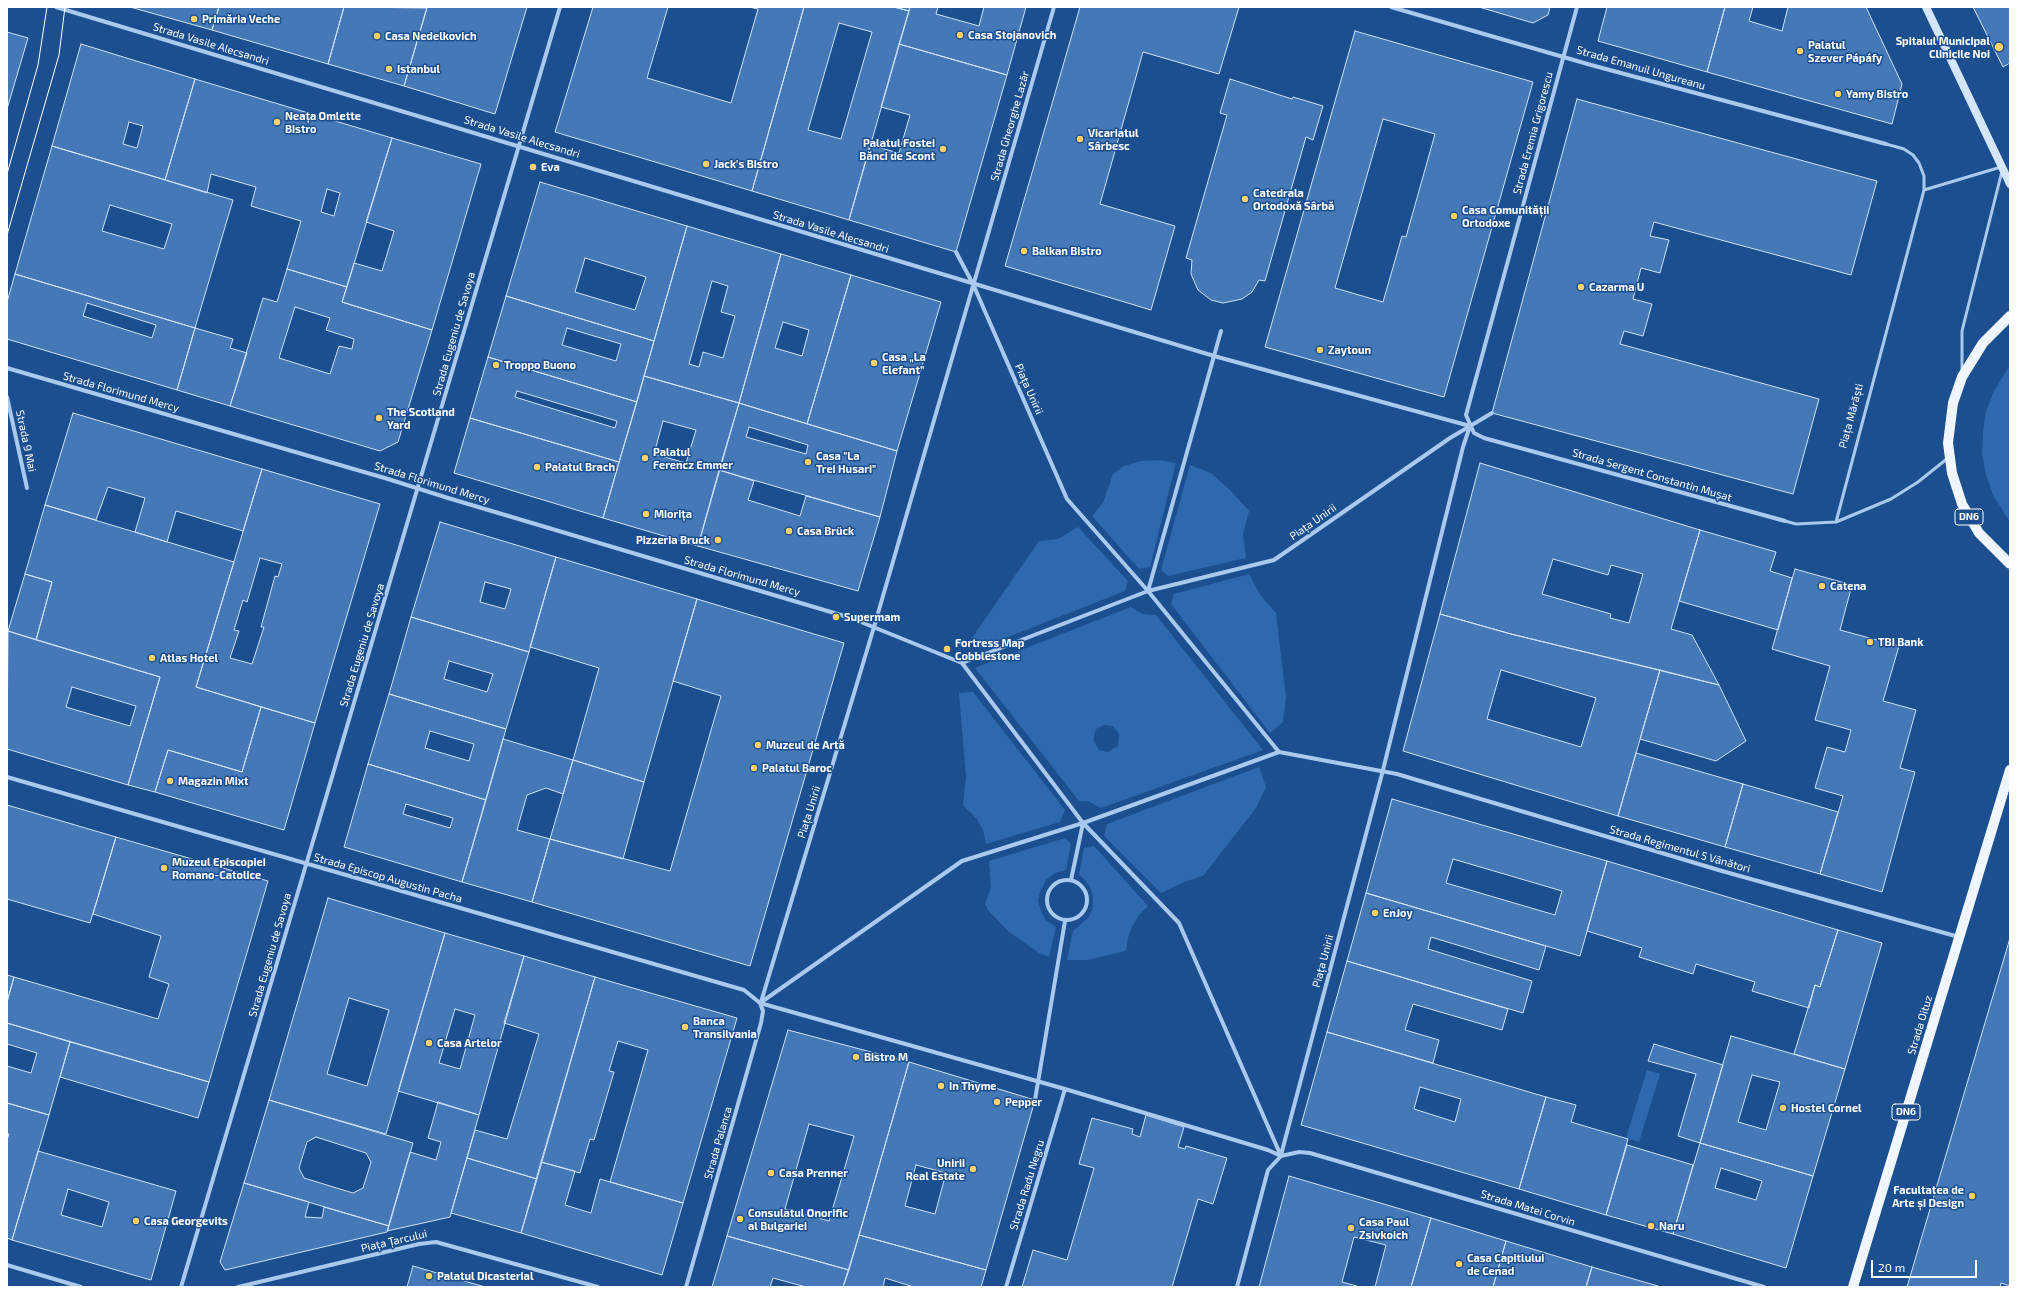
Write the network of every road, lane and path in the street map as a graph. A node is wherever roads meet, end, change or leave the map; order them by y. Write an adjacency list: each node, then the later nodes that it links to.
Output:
1 (56, 7): 9 (street, Strada Vasile Alecsandri)
2 (560, 7): 9 (street, Strada Eugeniu de Savoya)
3 (1054, 7): 13 (street, Strada Gheorghe Lazăr)
4 (1391, 7): 7 (street, Strada Emanuil Ungureanu)
5 (1577, 7): 7 (street, Strada Eremia Grigorescu)
6 (1926, 7): 10 (main road)
7 (1563, 56): 8 (street, Strada Emanuil Ungureanu); 23 (street, Strada Eremia Grigorescu)
8 (1886, 144): 12 (lane, Piața Mărăști)
9 (519, 146): 15 (street, Strada Vasile Alecsandri); 26 (street, Strada Eugeniu de Savoya)
10 (2003, 167): 11 (main road); 12 (lane); 20 (lane)
11 (2010, 184)
12 (1924, 190): 28 (lane, Piața Mărăști)
13 (983, 250): 15 (street, Piața Unirii)
14 (956, 252): 15 (street, Piața Unirii)
15 (972, 284): 18 (street); 30 (street, Piața Unirii); 31 (street, Piața Unirii)
16 (2010, 316): 20 (main road, DN6)
17 (1221, 331): 18 (street)
18 (1214, 356): 23 (street); 30 (street)
19 (7, 368): 26 (street, Strada Florimund Mercy)
20 (1962, 377): 24 (main road, DN6)
21 (7, 397): 25 (street, Strada 9 Mai)
22 (1492, 412): 23 (street, Piața Unirii)
23 (1470, 426): 27 (street, Strada Sergent Constantin Mușat); 30 (street, Piața Unirii); 34 (street, Piața Unirii)
24 (1949, 457): 28 (lane); 29 (main road, DN6)
25 (27, 488)
26 (418, 488): 31 (street, Strada Florimund Mercy); 38 (street, Strada Eugeniu de Savoya)
27 (1785, 521): 28 (lane, Strada Sergent Constantin Mușat)
28 (1836, 522)
29 (2010, 564)
30 (1148, 591): 32 (street, Piața Unirii); 33 (street, Piața Unirii)
31 (874, 627): 32 (street); 42 (street, Piața Unirii)
32 (962, 663): 37 (street)
33 (1278, 752): 34 (street); 37 (street)
34 (1383, 770): 41 (street, Strada Regimentul 5 Vânători); 46 (street, Piața Unirii)
35 (2010, 770): 41 (main road, Strada Oituz / DN6)
36 (7, 777): 38 (street, Strada Episcop Augustin Pacha)
37 (1083, 823): 39 (street); 42 (street); 46 (street)
38 (307, 864): 42 (street, Strada Episcop Augustin Pacha); 49 (street, Strada Eugeniu de Savoya)
39 (1071, 880): 40 (street); 40 (street)
40 (1065, 921): 43 (street)
41 (1959, 937): 56 (main road, Strada Oituz / DN6)
42 (760, 1003): 43 (street); 52 (street, Strada Palanca)
43 (1038, 1081): 44 (street); 45 (street)
44 (1065, 1088): 46 (street); 53 (street, Strada Radu Negru)
45 (1035, 1100)
46 (1281, 1156): 54 (street); 55 (street, Strada Matei Corvin)
47 (7, 1265): 48 (street)
48 (81, 1287)
49 (181, 1287)
50 (238, 1287): 51 (street, Piața Țarcului)
51 (598, 1287)
52 (686, 1287)
53 (1006, 1287)
54 (1237, 1287)
55 (1764, 1287)
56 (1853, 1287)

